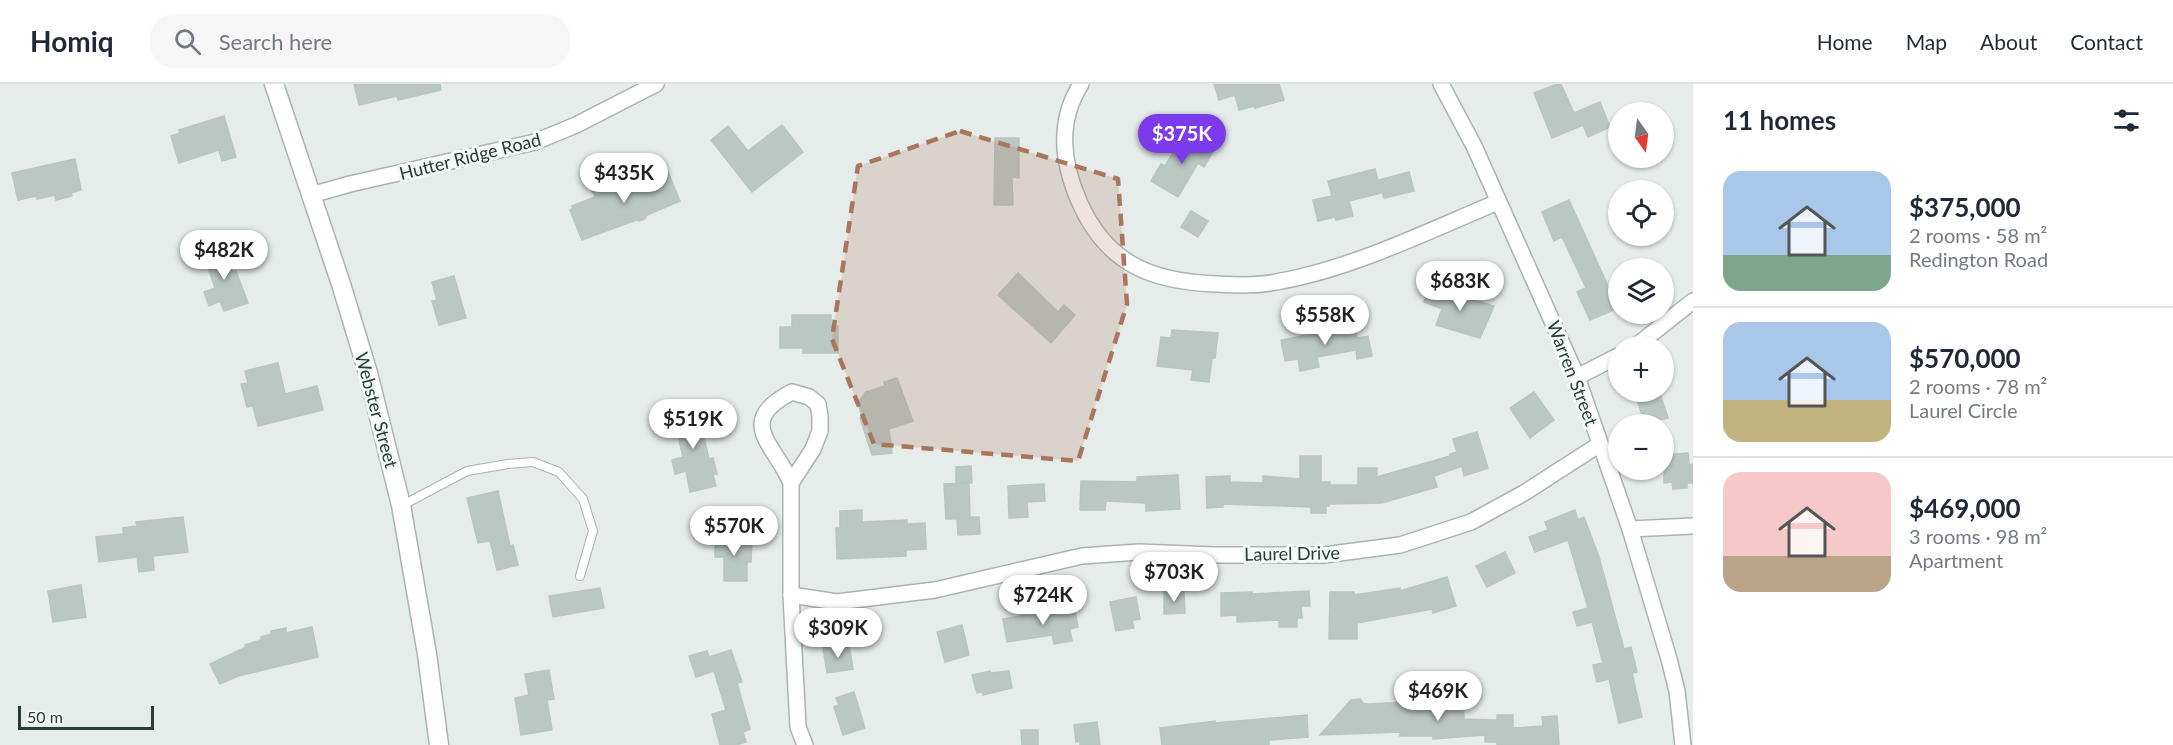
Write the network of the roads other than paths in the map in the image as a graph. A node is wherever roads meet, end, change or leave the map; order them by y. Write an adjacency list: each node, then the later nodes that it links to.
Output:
1 (274, 84): 5 (street, Webster Street)
2 (656, 84): 5 (street, Hutter Ridge Road)
3 (1081, 84): 6 (street)
4 (1441, 84): 6 (street, Warren Street)
5 (311, 195): 13 (street, Webster Street)
6 (1498, 202): 10 (street, Warren Street)
7 (1693, 301): 8 (street)
8 (1649, 336)
9 (1608, 361): 10 (street)
10 (1577, 377): 11 (street, Warren Street)
11 (1600, 444): 15 (street, Warren Street); 17 (street, Laurel Drive)
12 (791, 483): 12 (street); 17 (street)
13 (401, 505): 16 (lane); 18 (street, Webster Street)
14 (1693, 526): 15 (street)
15 (1630, 529): 20 (street, Warren Street)
16 (580, 576)
17 (791, 595): 19 (street)
18 (439, 745)
19 (805, 745)
20 (1683, 745)

